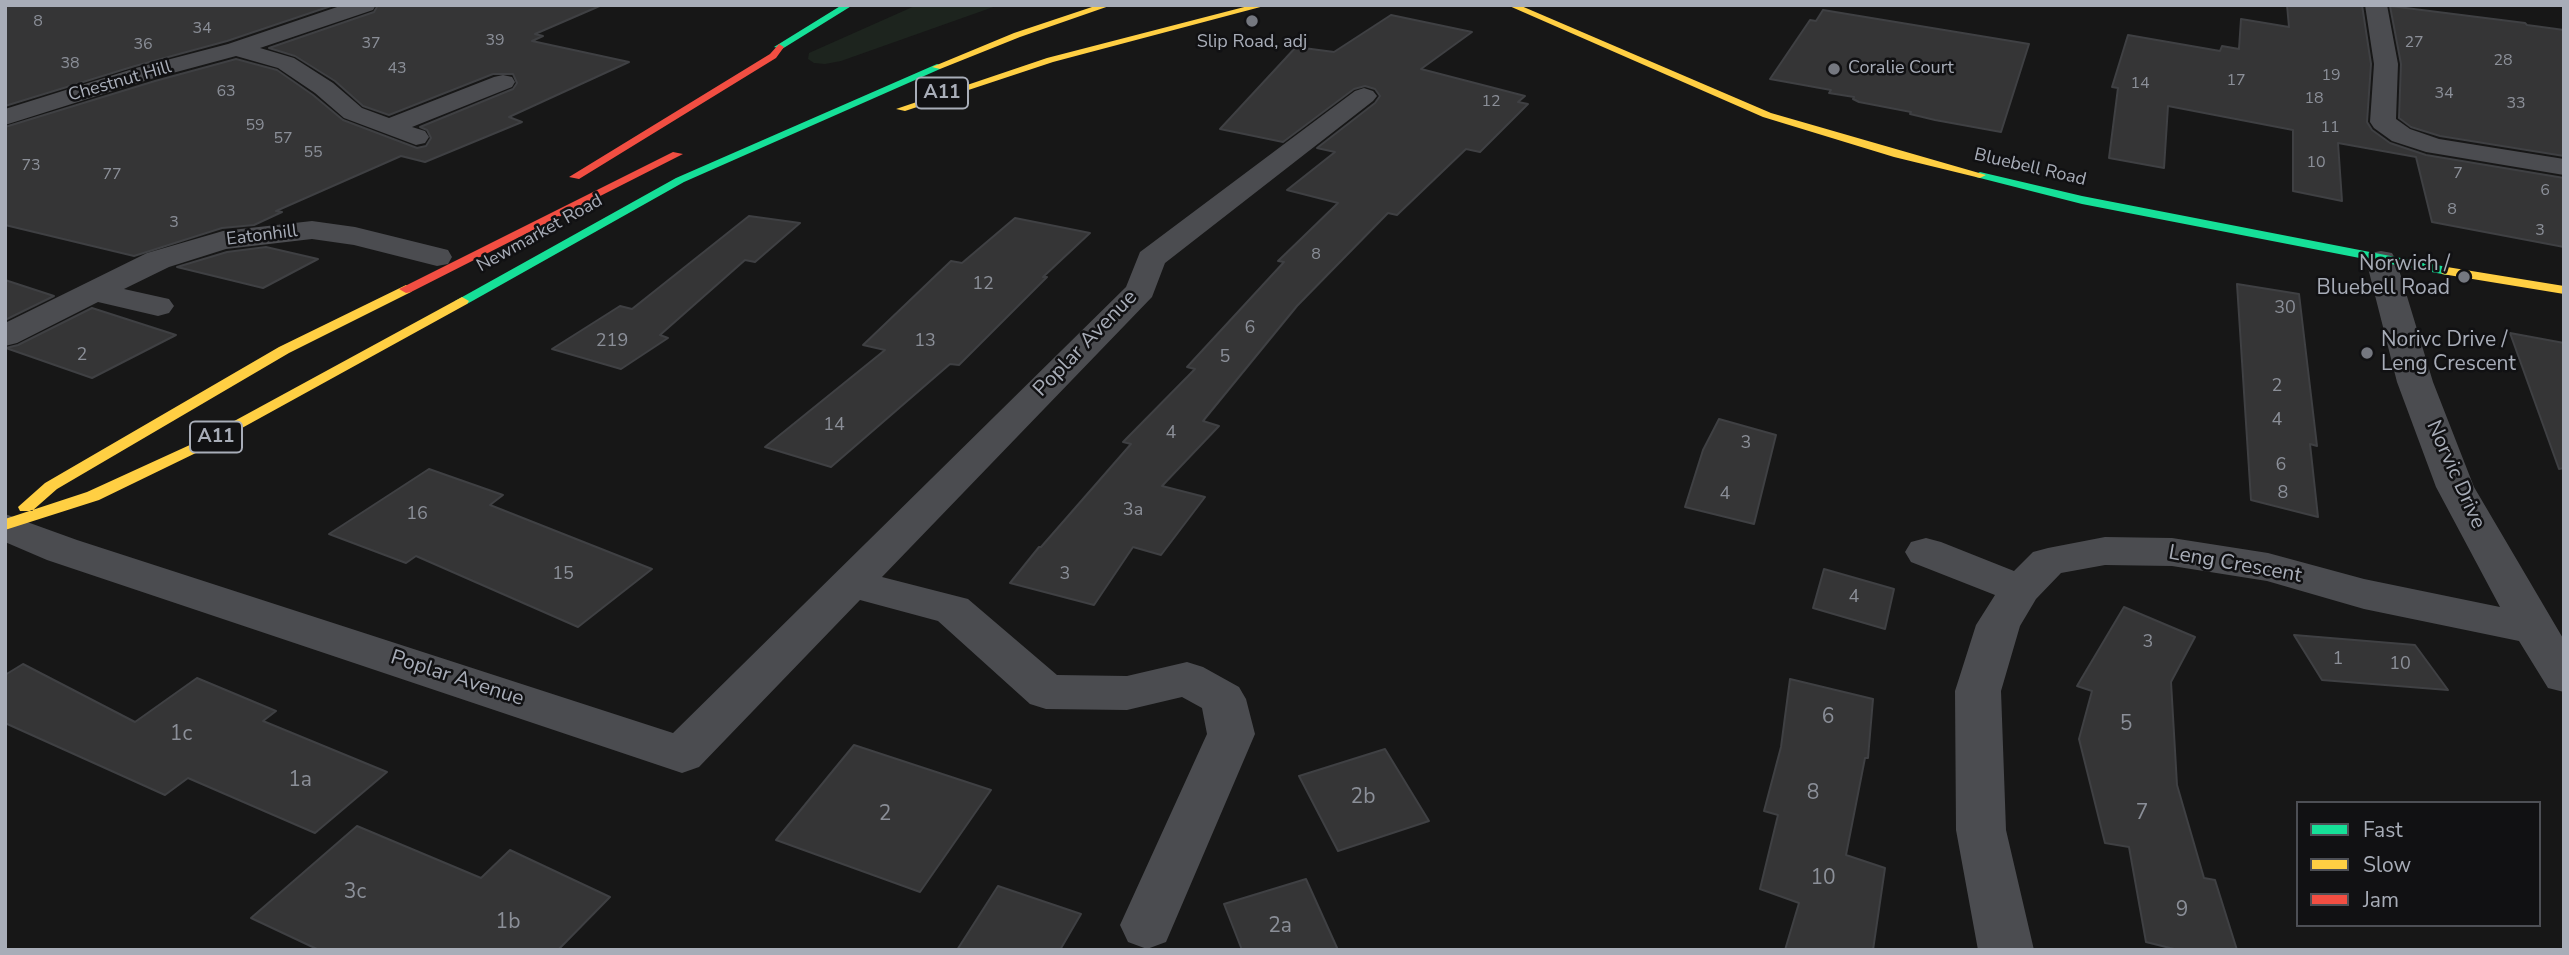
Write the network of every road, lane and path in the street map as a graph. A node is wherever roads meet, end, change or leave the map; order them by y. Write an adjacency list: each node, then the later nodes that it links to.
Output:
1 (365, 5): 9 (street, Chestnut Hill)
2 (849, 5): 8 (main road)
3 (1108, 5): 20 (main road, Newmarket Road / A11)
4 (1264, 5): 13 (main road, A11)
5 (1511, 5): 22 (main road, Bluebell Road)
6 (2376, 5): 17 (street)
7 (812, 43): 8 (main road)
8 (785, 44): 19 (main road)
9 (236, 49): 12 (street, Chestnut Hill); 14 (street)
10 (503, 82): 14 (street)
11 (1364, 96): 30 (street, Poplar Avenue)
12 (5, 117)
13 (881, 117)
14 (388, 127): 15 (street)
15 (416, 137)
16 (698, 145): 27 (main road, Newmarket Road / A11)
17 (2564, 167)
18 (738, 172): 20 (main road, A11)
19 (558, 187)
20 (630, 206): 28 (main road, Newmarket Road / A11)
21 (449, 250): 24 (street, Eatonhill); 27 (main road)
22 (2381, 260): 23 (main road, Bluebell Road); 32 (street, Norvic Drive)
23 (2564, 290)
24 (94, 292): 25 (street); 26 (street, Eatonhill)
25 (158, 306)
26 (5, 336)
27 (284, 350): 28 (main road, Newmarket Road / A11)
28 (5, 525): 30 (street, Poplar Avenue)
29 (1926, 552): 31 (street)
30 (851, 583): 34 (street)
31 (2021, 589): 32 (street, Leng Crescent); 35 (street, Leng Crescent)
32 (2534, 629): 33 (street, Norvic Drive)
33 (2564, 676)
34 (1147, 925)
35 (2006, 950)

